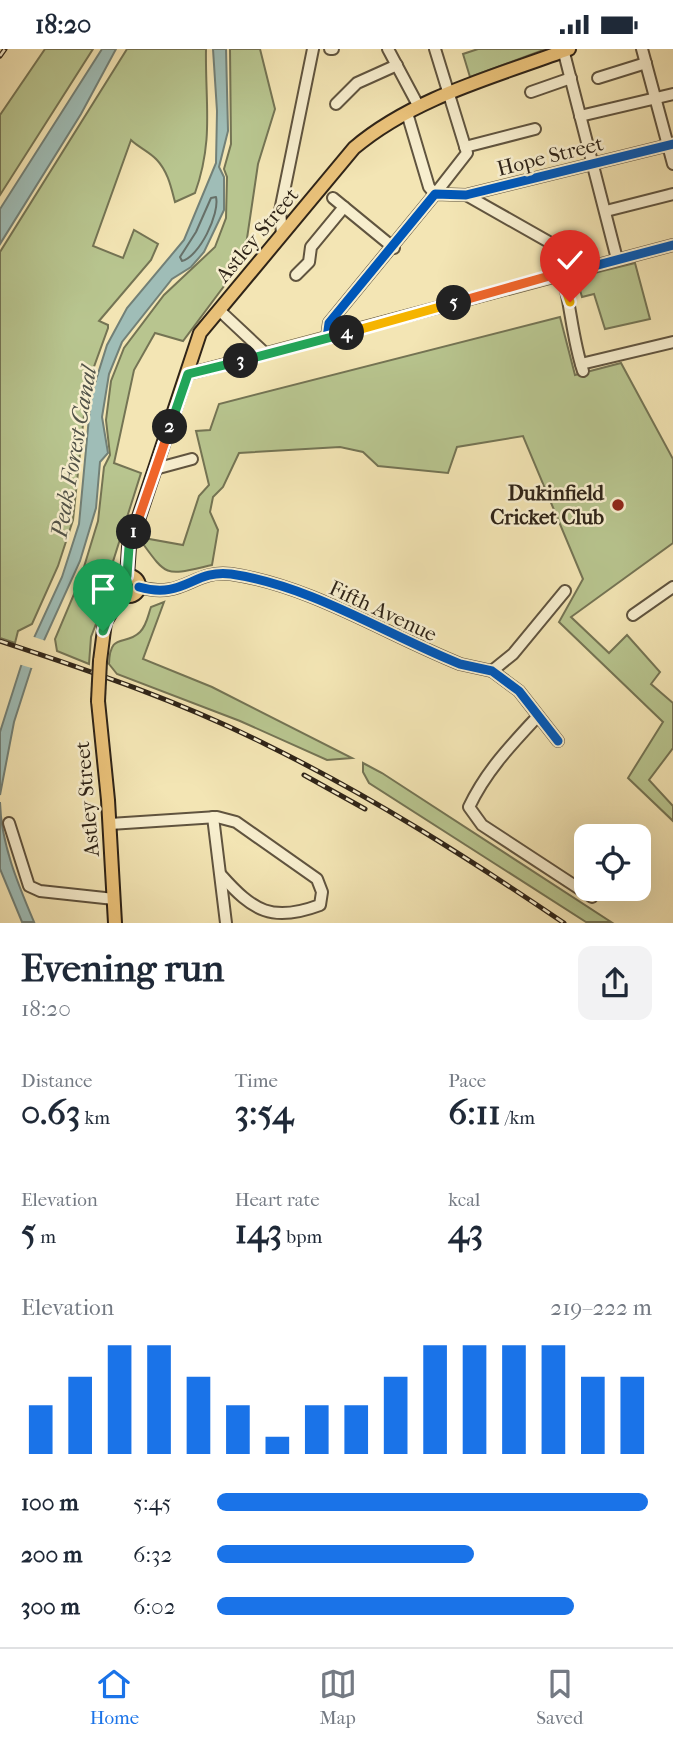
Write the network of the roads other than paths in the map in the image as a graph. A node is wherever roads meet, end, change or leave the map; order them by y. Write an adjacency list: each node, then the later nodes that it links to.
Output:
1 (313, 49): 28 (street)
2 (388, 49): 7 (street)
3 (435, 49): 11 (street)
4 (642, 49): 6 (street)
5 (566, 50): 8 (street); 11 (main road, Astley Street)
6 (646, 63): 9 (street); 13 (street)
7 (397, 65): 14 (street); 15 (street)
8 (571, 78): 10 (street); 16 (street)
9 (598, 78)
10 (531, 92)
11 (450, 93): 15 (main road, Astley Street); 19 (street)
12 (673, 94): 13 (street)
13 (655, 98): 16 (street); 18 (street)
14 (336, 104)
15 (413, 110): 22 (street); 28 (main road, Astley Street)
16 (580, 117): 20 (street)
17 (535, 129): 19 (street)
18 (671, 144): 20 (street, Hope Street); 21 (street)
19 (465, 147): 22 (street)
20 (594, 163): 24 (street, Hope Street); 27 (street)
21 (673, 164)
22 (435, 194): 24 (street, Hope Street); 30 (street)
23 (673, 194): 27 (street)
24 (466, 195): 32 (street)
25 (333, 198): 26 (street)
26 (344, 207): 30 (street); 34 (street)
27 (606, 211): 31 (street)
28 (282, 234): 35 (main road, Astley Street)
29 (673, 245): 31 (street)
30 (394, 248): 36 (street)
31 (617, 259): 32 (street)
32 (580, 267): 33 (street)
33 (562, 273): 36 (street); 37 (street)
34 (296, 275)
35 (219, 310): 38 (street); 39 (main road, Astley Street)
36 (327, 338): 38 (street)
37 (673, 342)
38 (266, 354): 39 (street)
39 (188, 374): 41 (main road, Astley Street)
40 (192, 460): 41 (street)
41 (155, 469): 42 (main road, Astley Street)
42 (127, 576): 43 (main road); 46 (main road)
43 (139, 587): 46 (main road); 48 (street, Fifth Avenue)
44 (673, 587): 47 (street)
45 (565, 591): 48 (street)
46 (122, 594): 53 (main road, Astley Street, bridge)
47 (633, 615)
48 (492, 671): 49 (street)
49 (538, 716): 50 (street); 55 (street)
50 (558, 741)
51 (213, 817): 53 (street); 54 (street); 54 (street)
52 (9, 823): 56 (street)
53 (110, 824): 56 (main road, Astley Street)
54 (221, 875): 58 (street)
55 (574, 885)
56 (114, 899): 57 (main road, Astley Street)
57 (115, 922)
58 (226, 922)

